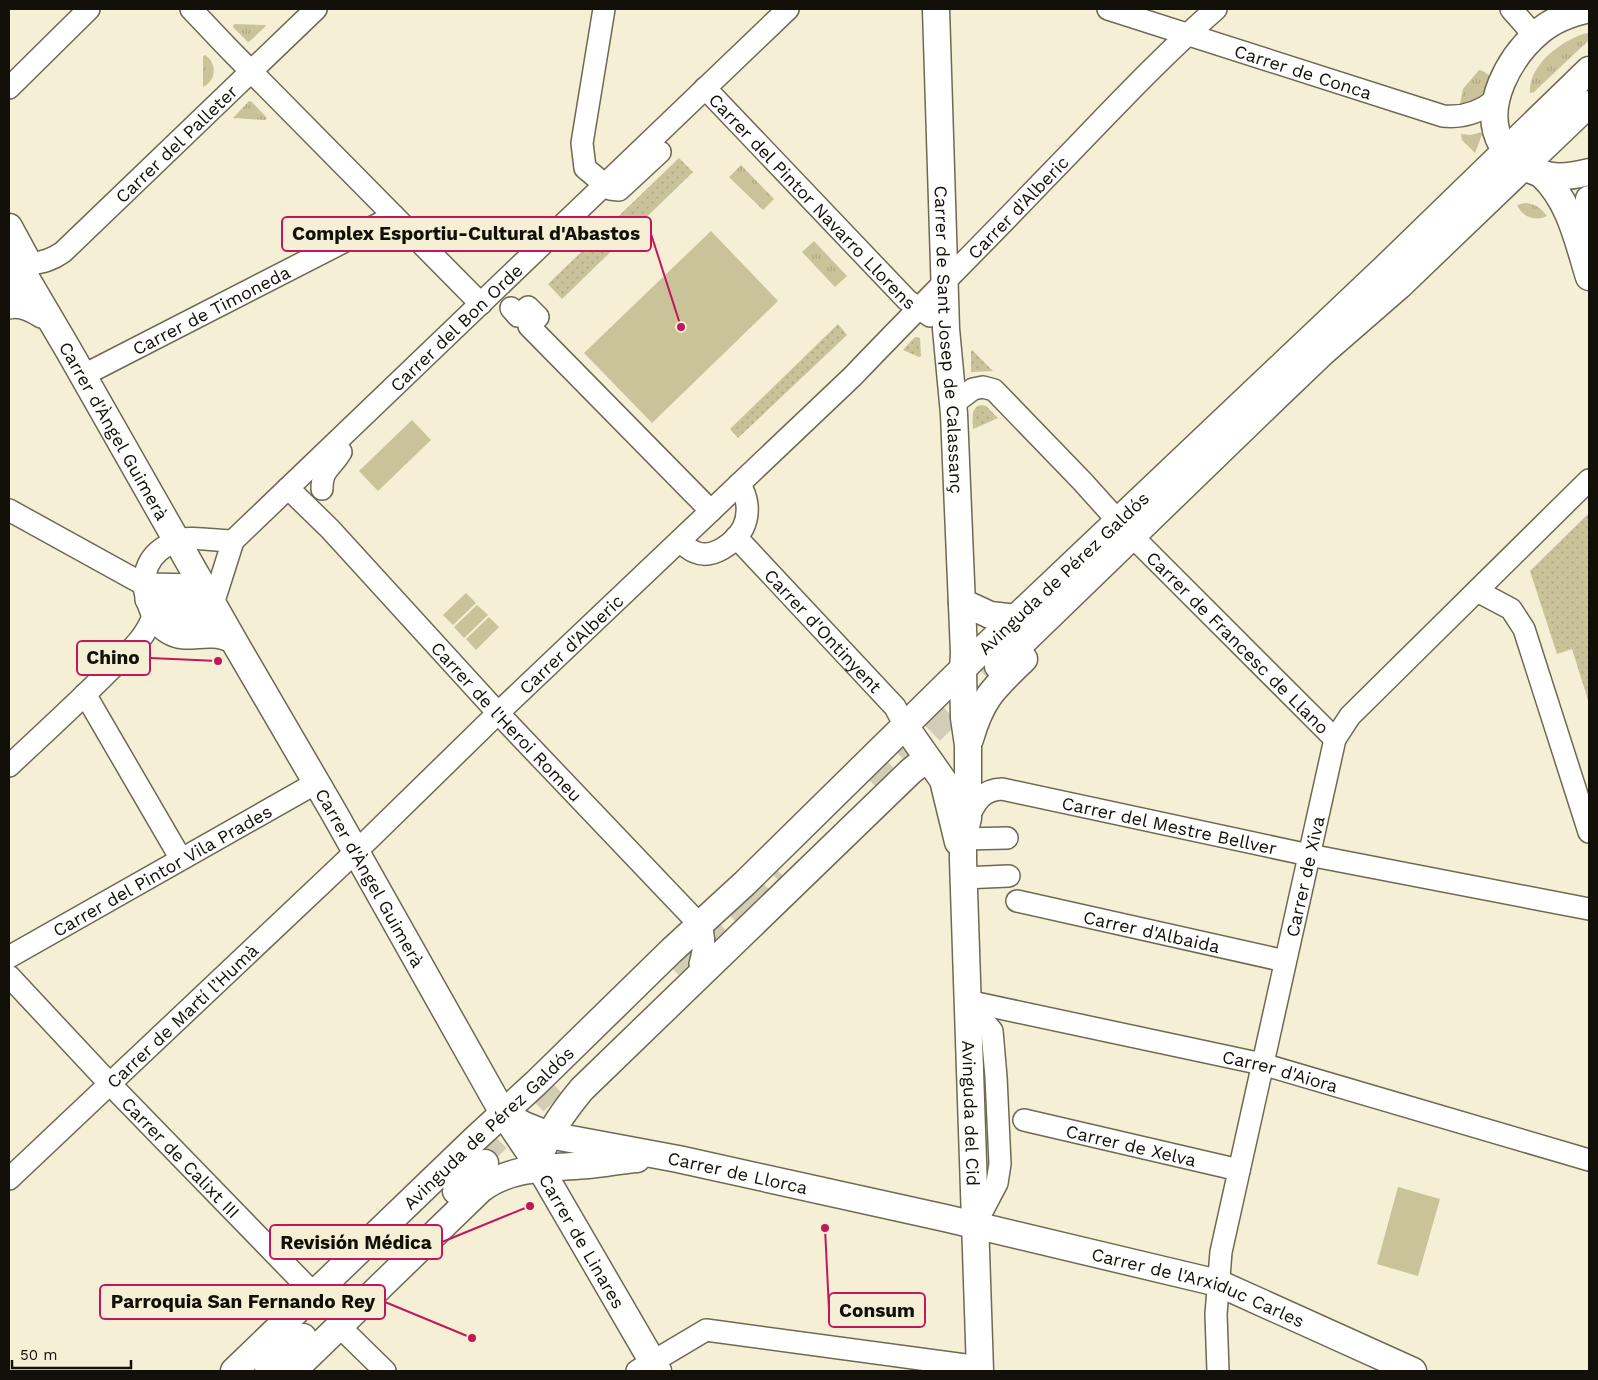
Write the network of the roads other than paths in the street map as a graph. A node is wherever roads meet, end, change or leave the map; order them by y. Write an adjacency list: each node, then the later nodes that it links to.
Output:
1 (90, 9): 15 (street)
2 (191, 9): 14 (street)
3 (316, 9): 14 (street, Carrer del Palleter)
4 (604, 9): 22 (street)
5 (788, 9): 16 (street, Carrer del Bon Orde)
6 (936, 9): 31 (main road, Carrer de Sant Josep de Calassanç)
7 (1108, 9): 11 (street, Carrer de Conca)
8 (1216, 9): 11 (street, Carrer d'Alberic)
9 (1510, 9): 12 (street)
10 (1589, 9): 12 (main road)
11 (1187, 34): 17 (street, Carrer de Conca); 31 (street, Carrer d'Alberic)
12 (1533, 37): 17 (main road)
13 (1589, 70): 20 (main road, Avinguda de Pérez Galdós)
14 (251, 71): 24 (street); 28 (street, Carrer del Palleter)
15 (9, 88)
16 (705, 88): 22 (street, Carrer del Bon Orde); 34 (street, Carrer del Pintor Navarro Llorens)
17 (1495, 100): 20 (main road)
18 (1589, 104): 20 (main road, Avinguda de Pérez Galdós)
19 (660, 152): 22 (street)
20 (1524, 164): 21 (main road); 29 (main road, Avinguda de Pérez Galdós); 30 (main road)
21 (1589, 172)
22 (604, 185): 32 (street, Carrer del Bon Orde)
23 (1589, 199): 25 (main road)
24 (394, 216): 32 (street); 38 (street, Carrer de Timoneda)
25 (1589, 223)
26 (9, 227): 28 (main road, Carrer d'Àngel Guimerà)
27 (9, 249): 36 (main road, Carrer d'Àngel Guimerà)
28 (19, 269): 36 (main road, Carrer d'Àngel Guimerà)
29 (1392, 277): 48 (main road, Avinguda de Pérez Galdós); 53 (main road, Avinguda de Pérez Galdós); 61 (main road, Avinguda de Pérez Galdós)
30 (1589, 277)
31 (944, 284): 34 (street, Carrer d'Alberic); 37 (main road, Carrer de Sant Josep de Calassanç)
32 (481, 304): 40 (street, Carrer del Bon Orde)
33 (9, 308): 36 (street)
34 (918, 308): 37 (street, Carrer del Pintor Navarro Llorens); 42 (street, Carrer d'Alberic)
35 (515, 312): 46 (street)
36 (52, 322): 38 (main road, Carrer d'Àngel Guimerà)
37 (946, 329): 39 (main road, Carrer de Sant Josep de Calassanç)
38 (82, 376): 50 (main road, Carrer d'Àngel Guimerà)
39 (954, 414): 48 (street); 57 (main road, Carrer de Sant Josep de Calassanç)
40 (342, 437): 43 (street, Carrer del Bon Orde); 44 (street)
41 (1589, 480): 54 (street, Carrer de Xiva)
42 (739, 484): 46 (street, Carrer d'Alberic); 49 (street)
43 (288, 488): 52 (street, Carrer del Bon Orde); 64 (street, Carrer de l'Heroi Romeu)
44 (322, 489)
45 (9, 510): 56 (street)
46 (710, 511): 51 (street, Carrer d'Alberic)
47 (1567, 513): 54 (street)
48 (1118, 521): 59 (main road, Avinguda de Pérez Galdós)
49 (736, 537): 51 (street); 65 (street, Carrer d'Ontinyent)
50 (176, 539): 52 (street, Carrer d'Àngel Guimerà); 56 (street, Carrer d'Àngel Guimerà); 58 (main road, Carrer d'Àngel Guimerà)
51 (680, 541): 64 (street, Carrer d'Alberic)
52 (233, 542): 58 (street)
53 (1142, 546): 66 (street, Carrer de Francesc de Llano); 67 (main road, Avinguda de Pérez Galdós)
54 (1502, 566): 55 (street, Carrer de Xiva)
55 (1477, 591): 66 (street, Carrer de Xiva); 72 (street)
56 (147, 600): 58 (street); 60 (street); 63 (street, Carrer d'Àngel Guimerà)
57 (962, 602): 59 (main road); 62 (main road, Carrer de Sant Josep de Calassanç)
58 (212, 603): 60 (main road, Carrer d'Àngel Guimerà)
59 (1017, 618): 62 (main road, Avinguda de Pérez Galdós)
60 (235, 643): 70 (main road, Carrer d'Àngel Guimerà)
61 (996, 663)
62 (962, 671): 65 (main road, Avinguda de Pérez Galdós); 67 (main road, Avinguda del Cid)
63 (85, 694): 69 (street, Carrer d'Àngel Guimerà); 77 (street)
64 (498, 713): 75 (street, Carrer d'Alberic); 83 (street, Carrer de l'Heroi Romeu)
65 (905, 726): 68 (main road, Avinguda del Cid); 80 (main road, Avinguda de Pérez Galdós)
66 (1335, 739): 76 (street, Carrer de Xiva)
67 (968, 745): 74 (main road, Avinguda del Cid)
68 (930, 762): 74 (main road, Avinguda del Cid); 86 (main road, Avinguda de Pérez Galdós)
69 (9, 766)
70 (316, 783): 75 (main road, Carrer d'Àngel Guimerà); 77 (street, Carrer del Pintor Vila Prades)
71 (872, 783): 78 (main road)
72 (1589, 832)
73 (1007, 838): 74 (street)
74 (964, 849): 76 (street, Carrer del Mestre Bellver); 79 (street); 88 (main road, Avinguda del Cid)
75 (355, 852): 91 (street, Carrer de Martí l’Humà); 94 (main road, Carrer d'Àngel Guimerà)
76 (1309, 855): 82 (street, Carrer del Mestre Bellver); 85 (street, Carrer de Xiva)
77 (182, 859): 84 (street, Carrer del Pintor Vila Prades)
78 (779, 872)
79 (1008, 876)
80 (745, 883): 83 (main road, Avinguda de Pérez Galdós); 86 (main road, Avinguda de Pérez Galdós)
81 (1017, 901): 85 (street, Carrer d'Albaida)
82 (1589, 909)
83 (700, 925): 86 (street); 94 (main road, Avinguda de Pérez Galdós)
84 (9, 957)
85 (1286, 961): 90 (street, Carrer de Xiva)
86 (687, 972): 92 (main road, Avinguda de Pérez Galdós); 96 (main road, Avinguda de Pérez Galdós)
87 (9, 976): 91 (street, Carrer de Calixt III)
88 (967, 1001): 89 (main road, Avinguda del Cid); 90 (street, Carrer d'Aiora); 93 (street, Avinguda del Cid)
89 (969, 1048): 93 (street); 97 (main road, Avinguda del Cid)
90 (1262, 1064): 99 (street, Carrer d'Aiora); 101 (street, Carrer de Xiva)
91 (109, 1083): 102 (street, Carrer de Martí l’Humà); 105 (street, Carrer de Calixt III)
92 (557, 1086)
93 (997, 1108): 97 (street); 103 (street, Avinguda del Cid)
94 (503, 1113): 96 (main road, Carrer de Llorca); 100 (main road, Carrer de Linares); 105 (main road, Avinguda de Pérez Galdós)
95 (1024, 1120): 101 (street, Carrer de Xelva)
96 (550, 1135): 98 (main road, Carrer de Llorca); 100 (main road, Avinguda de Pérez Galdós)
97 (972, 1149): 103 (main road, Avinguda del Cid)
98 (678, 1158): 100 (main road); 103 (main road, Carrer de Llorca)
99 (1589, 1160)
100 (540, 1168): 106 (main road); 107 (main road, Carrer de Linares)
101 (1239, 1170): 104 (street, Carrer de Xiva)
102 (9, 1180)
103 (975, 1225): 104 (main road, Carrer de l'Arxiduc Carles); 108 (main road, Avinguda del Cid)
104 (1218, 1283): 114 (street, Carrer de Xiva); 115 (main road, Carrer de l'Arxiduc Carles)
105 (314, 1294): 109 (main road, Avinguda de Pérez Galdós)
106 (340, 1327): 112 (main road); 113 (street)
107 (650, 1368): 108 (street)
108 (980, 1369)
109 (234, 1371)
110 (257, 1371): 111 (main road, Avinguda de Pérez Galdós)
111 (268, 1371)
112 (293, 1371)
113 (385, 1371)
114 (1218, 1371)
115 (1413, 1371)

